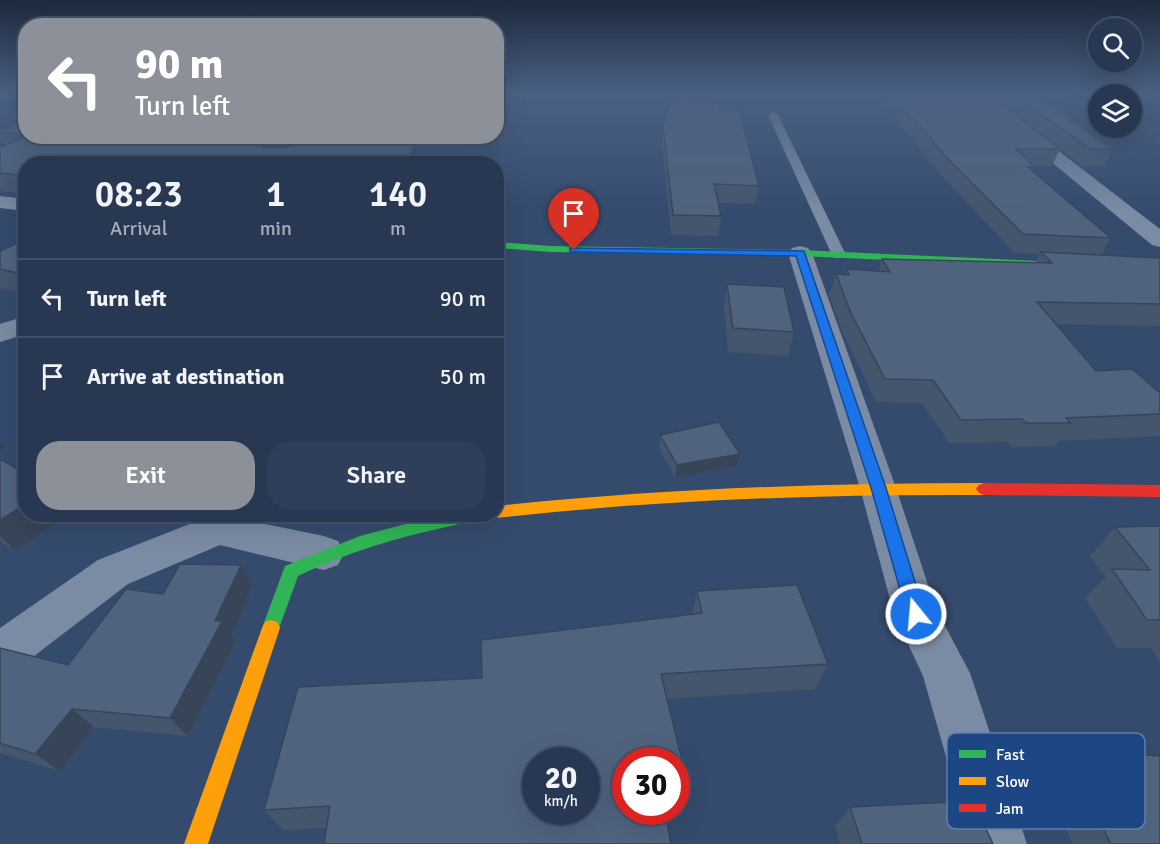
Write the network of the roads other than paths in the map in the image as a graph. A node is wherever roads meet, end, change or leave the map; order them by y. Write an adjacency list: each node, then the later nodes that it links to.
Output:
1 (781, 133): 8 (lane)
2 (1026, 133): 5 (street)
3 (0, 202): 4 (street)
4 (18, 204)
5 (1160, 240)
6 (504, 246): 7 (street)
7 (800, 253): 8 (street); 12 (street)
8 (839, 255): 9 (street)
9 (1053, 265)
10 (18, 327): 11 (street)
11 (0, 334)
12 (878, 488): 13 (street); 14 (street); 18 (street)
13 (1160, 491)
14 (504, 511)
15 (428, 522): 16 (street)
16 (324, 553): 17 (street); 20 (street)
17 (0, 655)
18 (965, 733)
19 (994, 829): 21 (street)
20 (196, 844)
21 (999, 844)

